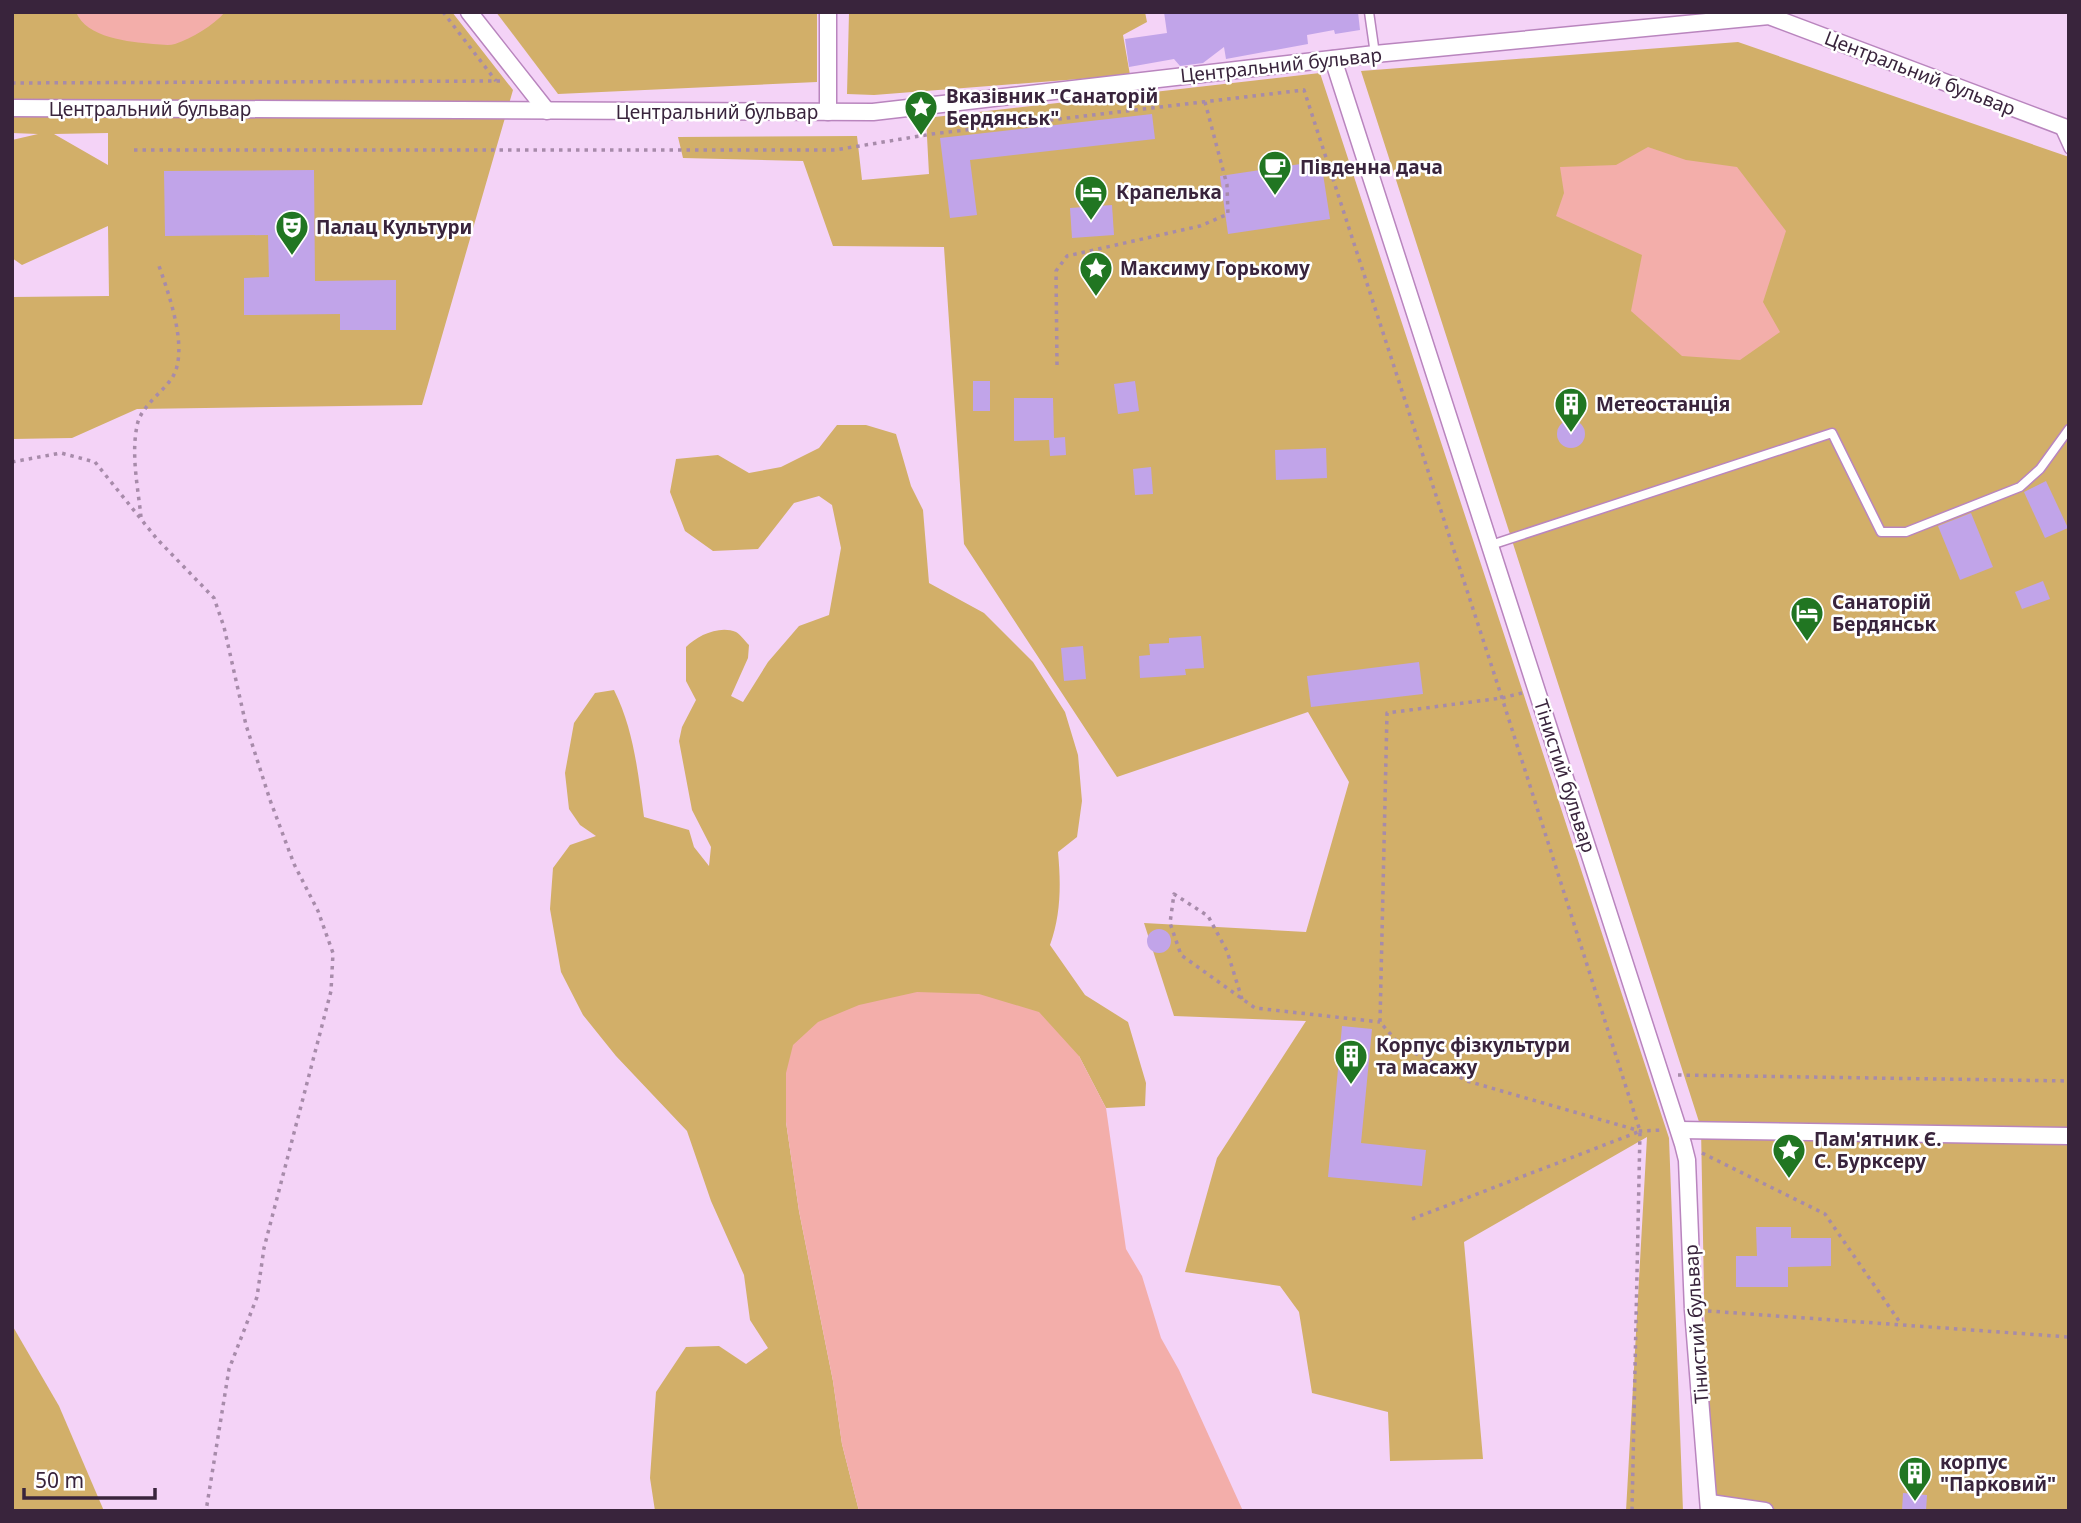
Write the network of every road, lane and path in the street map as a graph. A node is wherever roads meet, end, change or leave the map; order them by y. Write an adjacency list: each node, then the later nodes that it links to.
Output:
1 (443, 12): 7 (path)
2 (469, 12): 10 (street)
3 (828, 12): 11 (street)
4 (1369, 12): 5 (lane)
5 (1375, 54): 6 (street, Центральний бульвар); 12 (street, Центральний бульвар)
6 (1333, 59): 11 (street, Центральний бульвар); 20 (street, Тінистий бульвар)
7 (12, 83)
8 (1205, 102): 14 (path); 16 (path); 22 (path)
9 (12, 108): 10 (street, Центральний бульвар)
10 (547, 111): 11 (street, Центральний бульвар)
11 (828, 112)
12 (2063, 127): 13 (lane)
13 (2069, 149)
14 (134, 150)
15 (158, 263): 19 (path)
16 (1057, 365)
17 (2069, 429): 20 (lane)
18 (12, 462): 19 (path)
19 (141, 520): 35 (path)
20 (1491, 545): 21 (street, Тінистий бульвар)
21 (1537, 689): 22 (path); 25 (street, Тінистий бульвар)
22 (1502, 698): 24 (path); 27 (path)
23 (1242, 999): 23 (path); 24 (path)
24 (1380, 1022): 27 (path)
25 (1662, 1075): 26 (path); 29 (street, Тінистий бульвар)
26 (2069, 1081)
27 (1640, 1131): 30 (path); 36 (path)
28 (2069, 1136): 29 (street)
29 (1681, 1137): 31 (street, Тінистий бульвар); 32 (path)
30 (1412, 1219)
31 (1693, 1310): 32 (path); 34 (street, Тінистий бульвар)
32 (1901, 1324): 33 (path)
33 (2069, 1337)
34 (1710, 1507): 37 (street)
35 (206, 1511)
36 (1632, 1511)
37 (1765, 1511)

